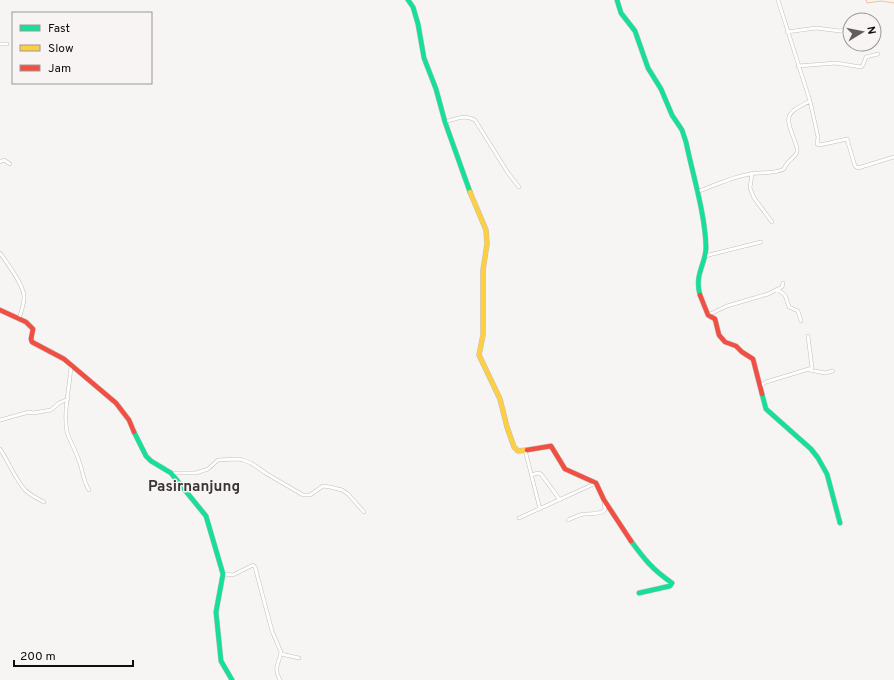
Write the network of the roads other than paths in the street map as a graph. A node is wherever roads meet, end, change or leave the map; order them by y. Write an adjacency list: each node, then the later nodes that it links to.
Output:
1 (408, 0): 11 (street)
2 (617, 0): 17 (street)
3 (778, 0): 5 (street)
4 (842, 30): 5 (street)
5 (788, 32): 9 (street)
6 (0, 44): 7 (street)
7 (7, 44)
8 (878, 54): 9 (street)
9 (798, 66): 10 (street)
10 (810, 101): 12 (street); 15 (street)
11 (445, 122): 16 (street); 36 (street)
12 (894, 157)
13 (0, 162): 14 (street)
14 (10, 164)
15 (752, 173): 17 (street); 18 (street)
16 (519, 187)
17 (697, 192): 21 (street)
18 (772, 222)
19 (761, 242): 21 (street)
20 (0, 253): 26 (street)
21 (705, 256): 25 (street)
22 (784, 283): 23 (street)
23 (777, 289): 25 (street); 27 (street)
24 (0, 310): 26 (street)
25 (708, 316): 32 (street)
26 (19, 319): 29 (street)
27 (801, 321)
28 (808, 336): 30 (street)
29 (71, 365): 33 (street); 37 (street)
30 (810, 370): 31 (street); 32 (street)
31 (833, 371)
32 (760, 386): 48 (street)
33 (68, 399): 34 (street); 40 (street)
34 (0, 420)
35 (0, 449): 43 (street)
36 (525, 450): 38 (street); 39 (street)
37 (171, 473): 45 (street); 49 (street)
38 (531, 475): 41 (street); 44 (street)
39 (596, 483): 41 (street); 42 (street)
40 (89, 490)
41 (560, 500): 44 (street)
42 (604, 500): 47 (street); 50 (street)
43 (44, 502)
44 (540, 509): 46 (street)
45 (364, 512)
46 (519, 518)
47 (568, 520)
48 (840, 523)
49 (223, 574): 51 (street); 53 (street)
50 (639, 593)
51 (281, 654): 52 (street); 54 (street)
52 (299, 658)
53 (232, 680)
54 (280, 680)

